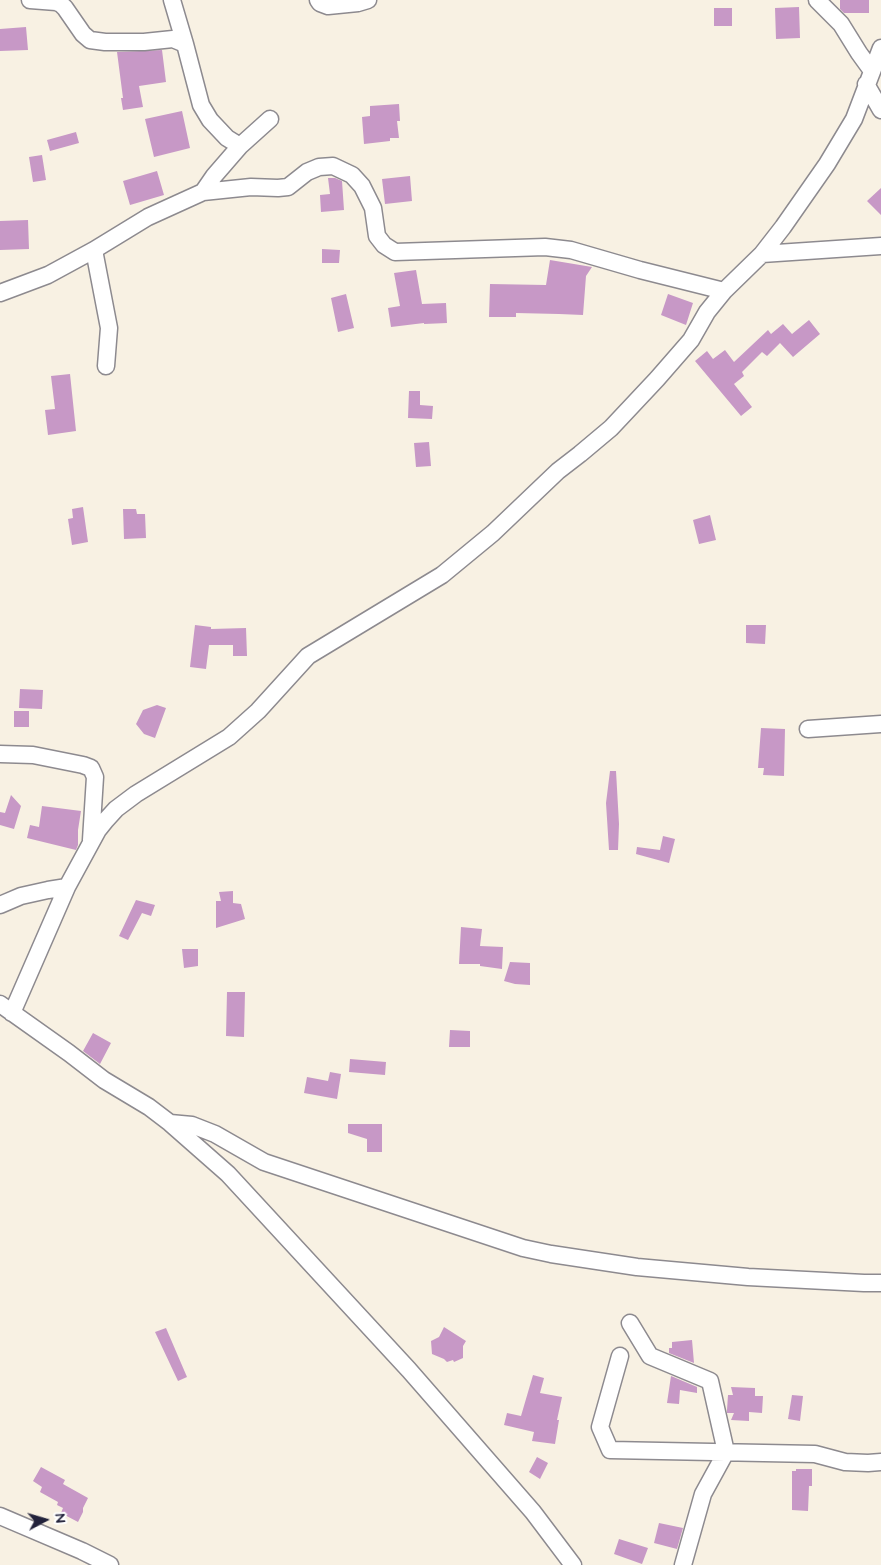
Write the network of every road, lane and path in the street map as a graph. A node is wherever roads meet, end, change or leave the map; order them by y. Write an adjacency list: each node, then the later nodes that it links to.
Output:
1 (30, 0): 6 (street)
2 (172, 0): 7 (street)
3 (318, 0): 4 (street)
4 (368, 0)
5 (817, 0): 9 (street)
6 (68, 4): 7 (street)
7 (185, 44): 12 (street)
8 (881, 48): 9 (street)
9 (869, 77): 10 (street); 16 (street)
10 (881, 110)
11 (270, 119): 12 (street)
12 (240, 146): 13 (street)
13 (203, 192): 15 (street); 17 (street)
14 (881, 246): 16 (street)
15 (94, 250): 18 (street); 19 (street)
16 (762, 254): 17 (street)
17 (724, 291): 23 (street)
18 (0, 293)
19 (106, 366)
20 (881, 724): 21 (street)
21 (808, 729)
22 (0, 754): 23 (street)
23 (90, 844): 24 (street)
24 (67, 887): 25 (street); 26 (street)
25 (0, 905)
26 (6, 1009): 27 (street)
27 (170, 1123): 28 (street); 35 (street)
28 (881, 1283)
29 (630, 1323): 31 (street)
30 (620, 1356): 31 (street)
31 (726, 1452): 32 (street); 36 (street)
32 (881, 1462)
33 (0, 1516): 34 (street)
34 (110, 1565)
35 (573, 1565)
36 (683, 1565)

